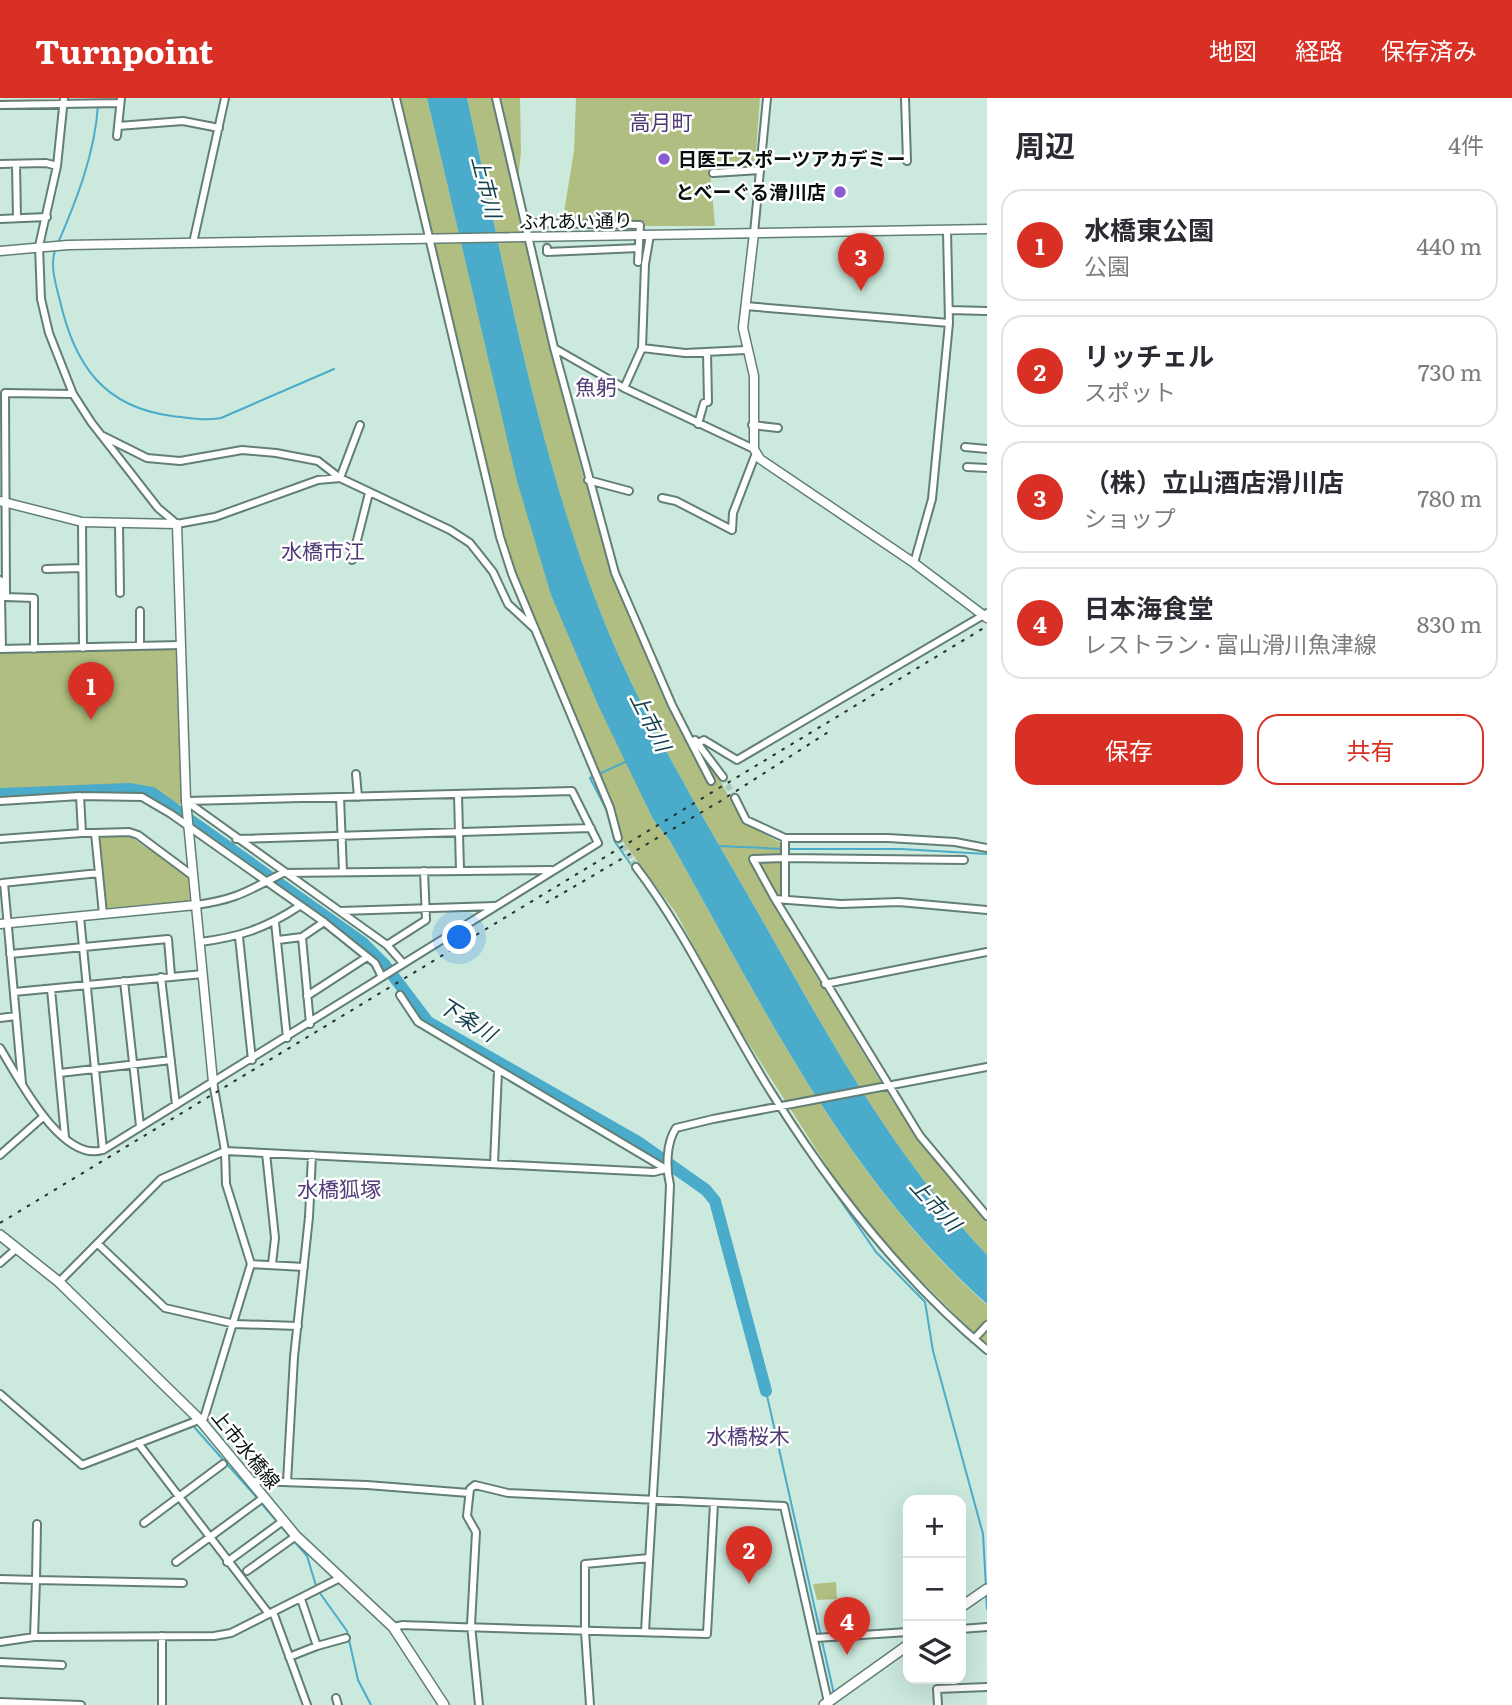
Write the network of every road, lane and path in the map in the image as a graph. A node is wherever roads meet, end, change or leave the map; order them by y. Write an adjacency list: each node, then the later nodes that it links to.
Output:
1 (225, 98): 10 (street)
2 (396, 98): 28 (street)
3 (496, 98): 27 (street)
4 (767, 98): 16 (street)
5 (905, 98): 12 (street)
6 (64, 101): 7 (street); 8 (street); 15 (street)
7 (121, 101): 9 (street)
8 (0, 105)
9 (118, 126): 10 (street); 11 (street)
10 (219, 128): 29 (street)
11 (117, 136)
12 (907, 161)
13 (0, 164): 14 (street)
14 (16, 164): 15 (street); 18 (street)
15 (57, 166): 19 (street)
16 (760, 170): 17 (street); 24 (street)
17 (713, 173)
18 (17, 218): 19 (street); 20 (street)
19 (47, 218): 30 (street)
20 (0, 219)
21 (535, 223): 26 (street)
22 (987, 229): 23 (street, ふれあい通り)
23 (947, 230): 24 (street, ふれあい通り); 36 (street)
24 (754, 233): 25 (street, ふれあい通り); 35 (street)
25 (650, 235): 26 (street, ふれあい通り); 40 (street)
26 (640, 236): 27 (street, ふれあい通り); 32 (street)
27 (525, 237): 28 (street, ふれあい通り); 39 (street)
28 (432, 239): 29 (street, ふれあい通り); 73 (street)
29 (192, 243): 30 (street, ふれあい通り)
30 (39, 246): 33 (street, ふれあい通り); 44 (street)
31 (547, 248): 32 (street)
32 (639, 248): 34 (street)
33 (0, 251)
34 (638, 262)
35 (745, 306): 38 (street); 41 (street)
36 (949, 310): 37 (street); 38 (street)
37 (986, 311)
38 (949, 323): 65 (street)
39 (554, 348): 43 (street); 56 (street)
40 (642, 348): 42 (street); 43 (street)
41 (747, 350): 42 (street); 47 (street)
42 (707, 352): 45 (street)
43 (624, 388): 45 (street)
44 (74, 394): 49 (street); 60 (street)
45 (698, 424): 52 (street)
46 (360, 425): 55 (street)
47 (752, 425): 48 (street); 52 (street)
48 (778, 428)
49 (102, 435): 55 (street); 63 (street)
50 (965, 447): 51 (street)
51 (987, 449)
52 (755, 451): 59 (street); 65 (street)
53 (967, 467): 54 (street)
54 (987, 468)
55 (340, 478): 58 (street); 63 (street)
56 (588, 480): 57 (street); 79 (street)
57 (629, 491)
58 (369, 493): 64 (street); 73 (street)
59 (662, 498)
60 (2, 502): 61 (street); 70 (street)
61 (82, 522): 62 (street); 66 (street)
62 (119, 524): 63 (street); 69 (street)
63 (177, 524): 74 (street)
64 (352, 560)
65 (914, 563): 72 (street)
66 (81, 568): 67 (street); 76 (street)
67 (46, 569)
68 (0, 580): 70 (street)
69 (120, 593)
70 (4, 597): 77 (street); 78 (street)
71 (140, 611): 75 (street)
72 (985, 615): 80 (street)
73 (534, 628): 97 (street)
74 (181, 645): 75 (street); 90 (street)
75 (140, 646): 76 (street)
76 (83, 648): 78 (street)
77 (1, 649): 78 (street)
78 (34, 649)
79 (686, 732): 80 (street); 83 (street)
80 (698, 743): 82 (street)
81 (356, 774): 87 (street)
82 (723, 777)
83 (711, 782)
84 (458, 795): 87 (street); 92 (street); 93 (street)
85 (80, 796): 89 (street); 91 (street); 94 (street)
86 (340, 797): 87 (street); 90 (street); 96 (street)
87 (358, 797)
88 (735, 798): 98 (street)
89 (0, 801)
90 (187, 804): 91 (street); 100 (street)
91 (188, 825): 111 (street); 112 (street)
92 (592, 828): 93 (street); 106 (street)
93 (459, 831): 96 (street); 105 (street)
94 (82, 833): 95 (street); 99 (street)
95 (95, 833): 109 (street); 111 (street)
96 (342, 835): 100 (street); 108 (street)
97 (618, 838)
98 (785, 838): 101 (street); 102 (street)
99 (0, 839)
100 (236, 839): 110 (street)
101 (987, 848)
102 (785, 858): 103 (street); 114 (street); 115 (street)
103 (964, 860)
104 (636, 867): 166 (street)
105 (460, 870): 106 (street); 107 (street)
106 (553, 870): 118 (street)
107 (424, 871): 108 (street); 119 (street)
108 (343, 872): 110 (street)
109 (99, 873): 113 (street); 122 (street)
110 (281, 874): 112 (street); 121 (street)
111 (193, 876): 116 (street)
112 (266, 881): 116 (street); 117 (street)
113 (2, 883): 126 (street)
114 (785, 898): 115 (street); 120 (street)
115 (775, 899): 144 (street)
116 (196, 905): 122 (street); 130 (street)
117 (298, 906): 124 (street); 125 (street)
118 (498, 906): 119 (street); 138 (street)
119 (425, 908): 121 (street); 131 (street)
120 (987, 910)
121 (339, 911): 131 (street)
122 (103, 914): 123 (street)
123 (80, 917): 126 (street); 132 (street)
124 (275, 922): 127 (street); 129 (street)
125 (324, 922): 128 (street); 135 (street)
126 (3, 924): 134 (street)
127 (239, 937): 130 (street); 156 (street)
128 (302, 937): 129 (street); 149 (street)
129 (278, 940): 153 (street)
130 (200, 942): 139 (street)
131 (387, 945): 138 (street)
132 (83, 947): 134 (street); 141 (street); 145 (street)
133 (987, 952): 144 (street)
134 (10, 954): 136 (street)
135 (367, 957): 140 (street); 149 (street)
136 (11, 963): 137 (street); 147 (street)
137 (0, 964)
138 (400, 964): 140 (street)
139 (203, 974): 141 (street); 162 (street)
140 (384, 975): 152 (street)
141 (171, 976): 142 (street)
142 (161, 978): 143 (street); 155 (street)
143 (124, 981): 145 (street); 157 (street)
144 (825, 984): 164 (street)
145 (88, 985): 146 (street); 159 (street)
146 (51, 989): 147 (street); 161 (street)
147 (15, 992): 150 (street)
148 (400, 995): 160 (street)
149 (307, 996): 152 (street)
150 (16, 1016): 151 (street); 163 (street)
151 (0, 1018)
152 (310, 1024): 153 (street)
153 (287, 1038): 156 (street)
154 (0, 1048): 163 (street)
155 (171, 1059): 157 (street); 165 (street)
156 (252, 1060): 162 (street)
157 (134, 1064): 159 (street); 168 (street)
158 (987, 1067): 164 (street)
159 (96, 1069): 161 (street); 170 (street)
160 (498, 1071): 175 (street); 176 (street)
161 (60, 1073): 169 (street)
162 (213, 1082): 165 (street); 171 (street)
163 (22, 1085): 167 (street)
164 (886, 1087): 166 (street); 177 (street)
165 (176, 1105): 168 (street)
166 (781, 1107): 176 (street); 189 (street)
167 (43, 1117): 169 (street); 173 (street)
168 (140, 1126): 170 (street)
169 (65, 1138): 170 (street)
170 (103, 1150)
171 (225, 1151): 172 (street); 179 (street); 182 (street)
172 (266, 1153): 174 (street); 183 (street)
173 (0, 1155)
174 (312, 1155): 175 (street); 184 (street)
175 (494, 1164): 176 (street)
176 (666, 1169): 200 (street)
177 (987, 1216)
178 (0, 1235): 180 (main road, 上市水橋線)
179 (99, 1244): 185 (street); 186 (street)
180 (17, 1248): 181 (street); 185 (main road, 上市水橋線)
181 (0, 1263)
182 (251, 1264): 183 (street); 186 (street)
183 (272, 1264): 184 (street)
184 (304, 1267): 188 (street)
185 (59, 1282): 192 (main road, 上市水橋線)
186 (235, 1324): 188 (street); 192 (street)
187 (987, 1325): 189 (street)
188 (298, 1326): 196 (street)
189 (974, 1339): 190 (street)
190 (987, 1350)
191 (0, 1394): 193 (street)
192 (200, 1420): 193 (street); 195 (main road, 上市水橋線)
193 (138, 1443): 198 (street)
194 (223, 1464): 198 (street)
195 (249, 1481): 196 (street); 199 (main road, 上市水橋線)
196 (287, 1482): 197 (street)
197 (469, 1493): 200 (street); 221 (street)
198 (180, 1498): 203 (street); 206 (street)
199 (263, 1498): 202 (main road, 上市水橋線); 206 (street)
200 (651, 1500): 201 (street); 207 (street)
201 (714, 1503): 217 (street); 226 (street)
202 (283, 1521): 205 (main road, 上市水橋線); 209 (street)
203 (144, 1523)
204 (37, 1524): 213 (street)
205 (296, 1536): 210 (street); 212 (main road, 上市水橋線)
206 (209, 1539): 208 (street); 209 (street)
207 (649, 1558): 225 (street); 226 (street)
208 (176, 1562)
209 (227, 1562): 220 (street)
210 (247, 1571)
211 (0, 1579): 213 (street)
212 (338, 1579): 218 (street); 223 (main road, 上市水橋線)
213 (36, 1580): 214 (street); 229 (street)
214 (183, 1583)
215 (987, 1589): 219 (main road)
216 (816, 1592): 217 (street)
217 (805, 1594): 231 (street)
218 (301, 1599): 220 (street); 233 (street)
219 (966, 1604)
220 (271, 1613): 228 (street); 235 (street)
221 (471, 1625): 223 (street); 225 (street); 245 (street)
222 (987, 1627): 224 (street)
223 (393, 1628): 244 (main road, 上市水橋線)
224 (966, 1629)
225 (585, 1632): 226 (street); 246 (street)
226 (645, 1632)
227 (903, 1632): 231 (street)
228 (162, 1636): 229 (street); 242 (street)
229 (34, 1637): 232 (street)
230 (346, 1638): 233 (street)
231 (816, 1638): 239 (street)
232 (0, 1642)
233 (317, 1646): 235 (street)
234 (903, 1649): 239 (main road)
235 (289, 1657): 243 (street)
236 (0, 1662): 237 (street)
237 (62, 1665)
238 (987, 1687): 247 (street)
239 (831, 1700)
240 (0, 1702): 241 (street)
241 (81, 1705)
242 (162, 1705)
243 (307, 1705)
244 (444, 1705)
245 (479, 1705)
246 (590, 1705)
247 (938, 1705)

